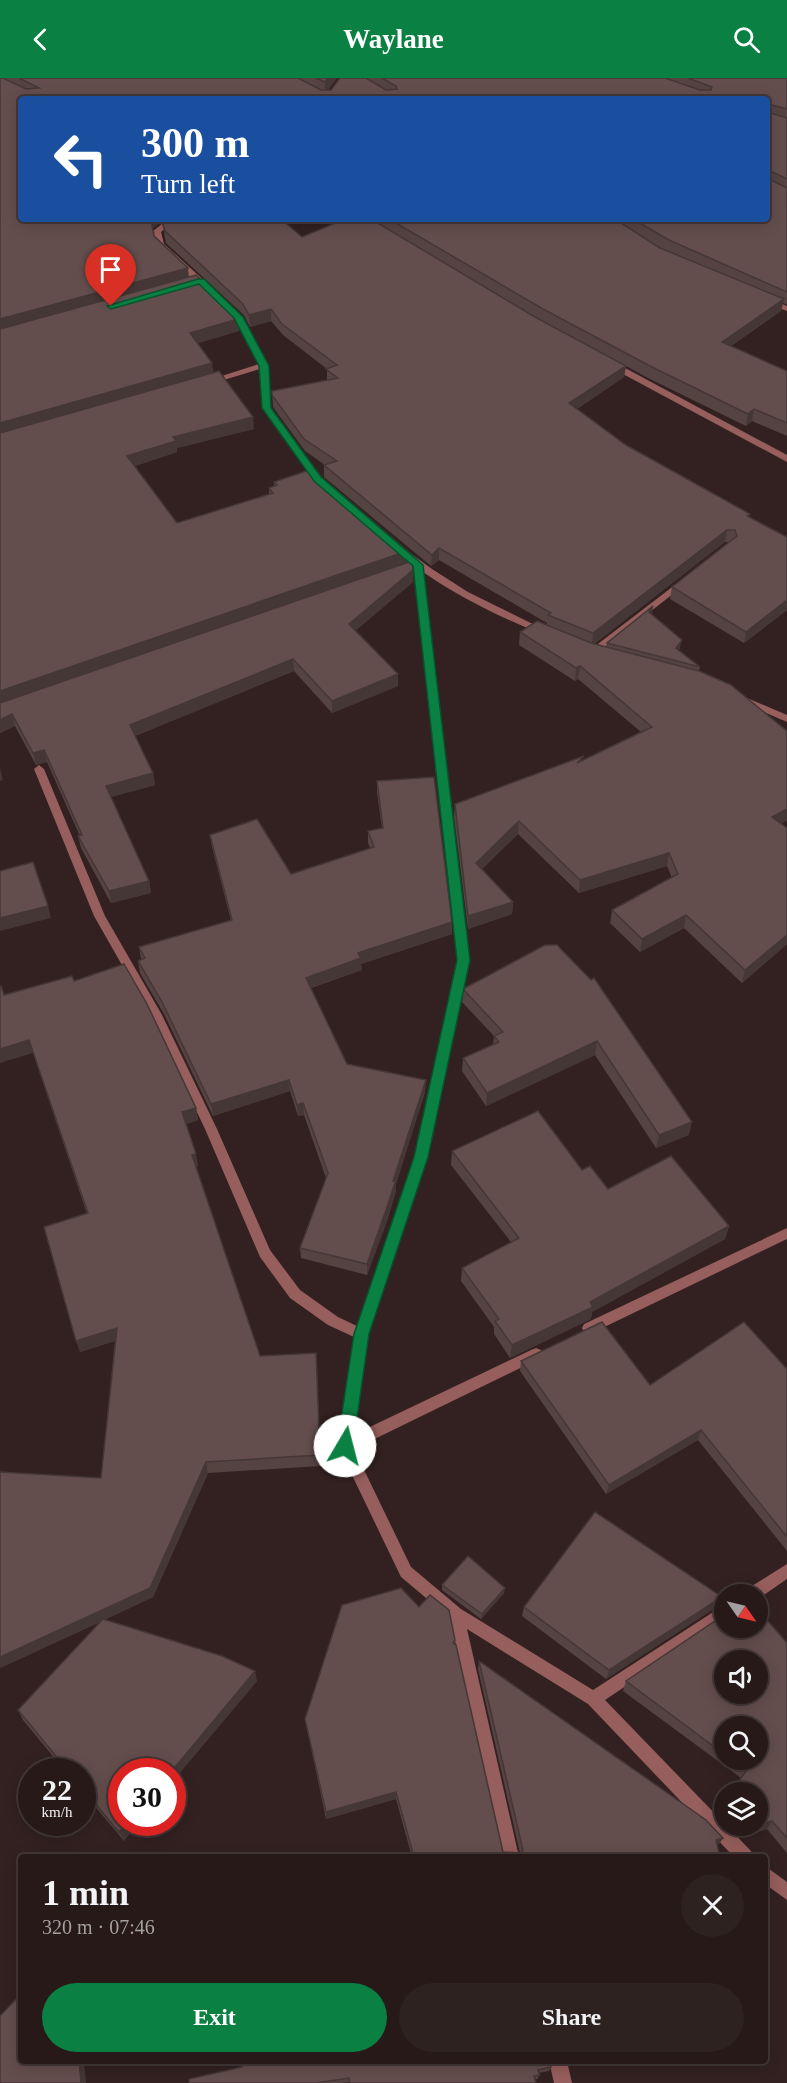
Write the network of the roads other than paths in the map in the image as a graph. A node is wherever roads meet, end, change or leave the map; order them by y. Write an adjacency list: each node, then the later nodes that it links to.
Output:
1 (169, 222): 2 (street)
2 (201, 281): 3 (street); 7 (street)
3 (189, 284)
4 (756, 296): 5 (street)
5 (787, 309)
6 (600, 358): 9 (street)
7 (264, 366): 8 (street); 10 (street)
8 (195, 385)
9 (787, 459)
10 (326, 486)
11 (385, 537): 12 (street)
12 (413, 567): 14 (street); 22 (street)
13 (692, 574): 16 (street)
14 (551, 635)
15 (582, 648): 16 (street)
16 (593, 652): 17 (street)
17 (604, 655)
18 (732, 695): 19 (street)
19 (787, 719)
20 (39, 769): 22 (street)
21 (787, 1233): 23 (street)
22 (361, 1334): 25 (street)
23 (571, 1337)
24 (550, 1347): 25 (street)
25 (345, 1446): 28 (street)
26 (787, 1571): 27 (street)
27 (767, 1584)
28 (456, 1614): 30 (street); 31 (street)
29 (714, 1619): 30 (street)
30 (593, 1699): 32 (street)
31 (510, 1854)
32 (742, 1854)
33 (768, 1876): 34 (street)
34 (787, 1892)
35 (559, 2064): 36 (street)
36 (563, 2083)

